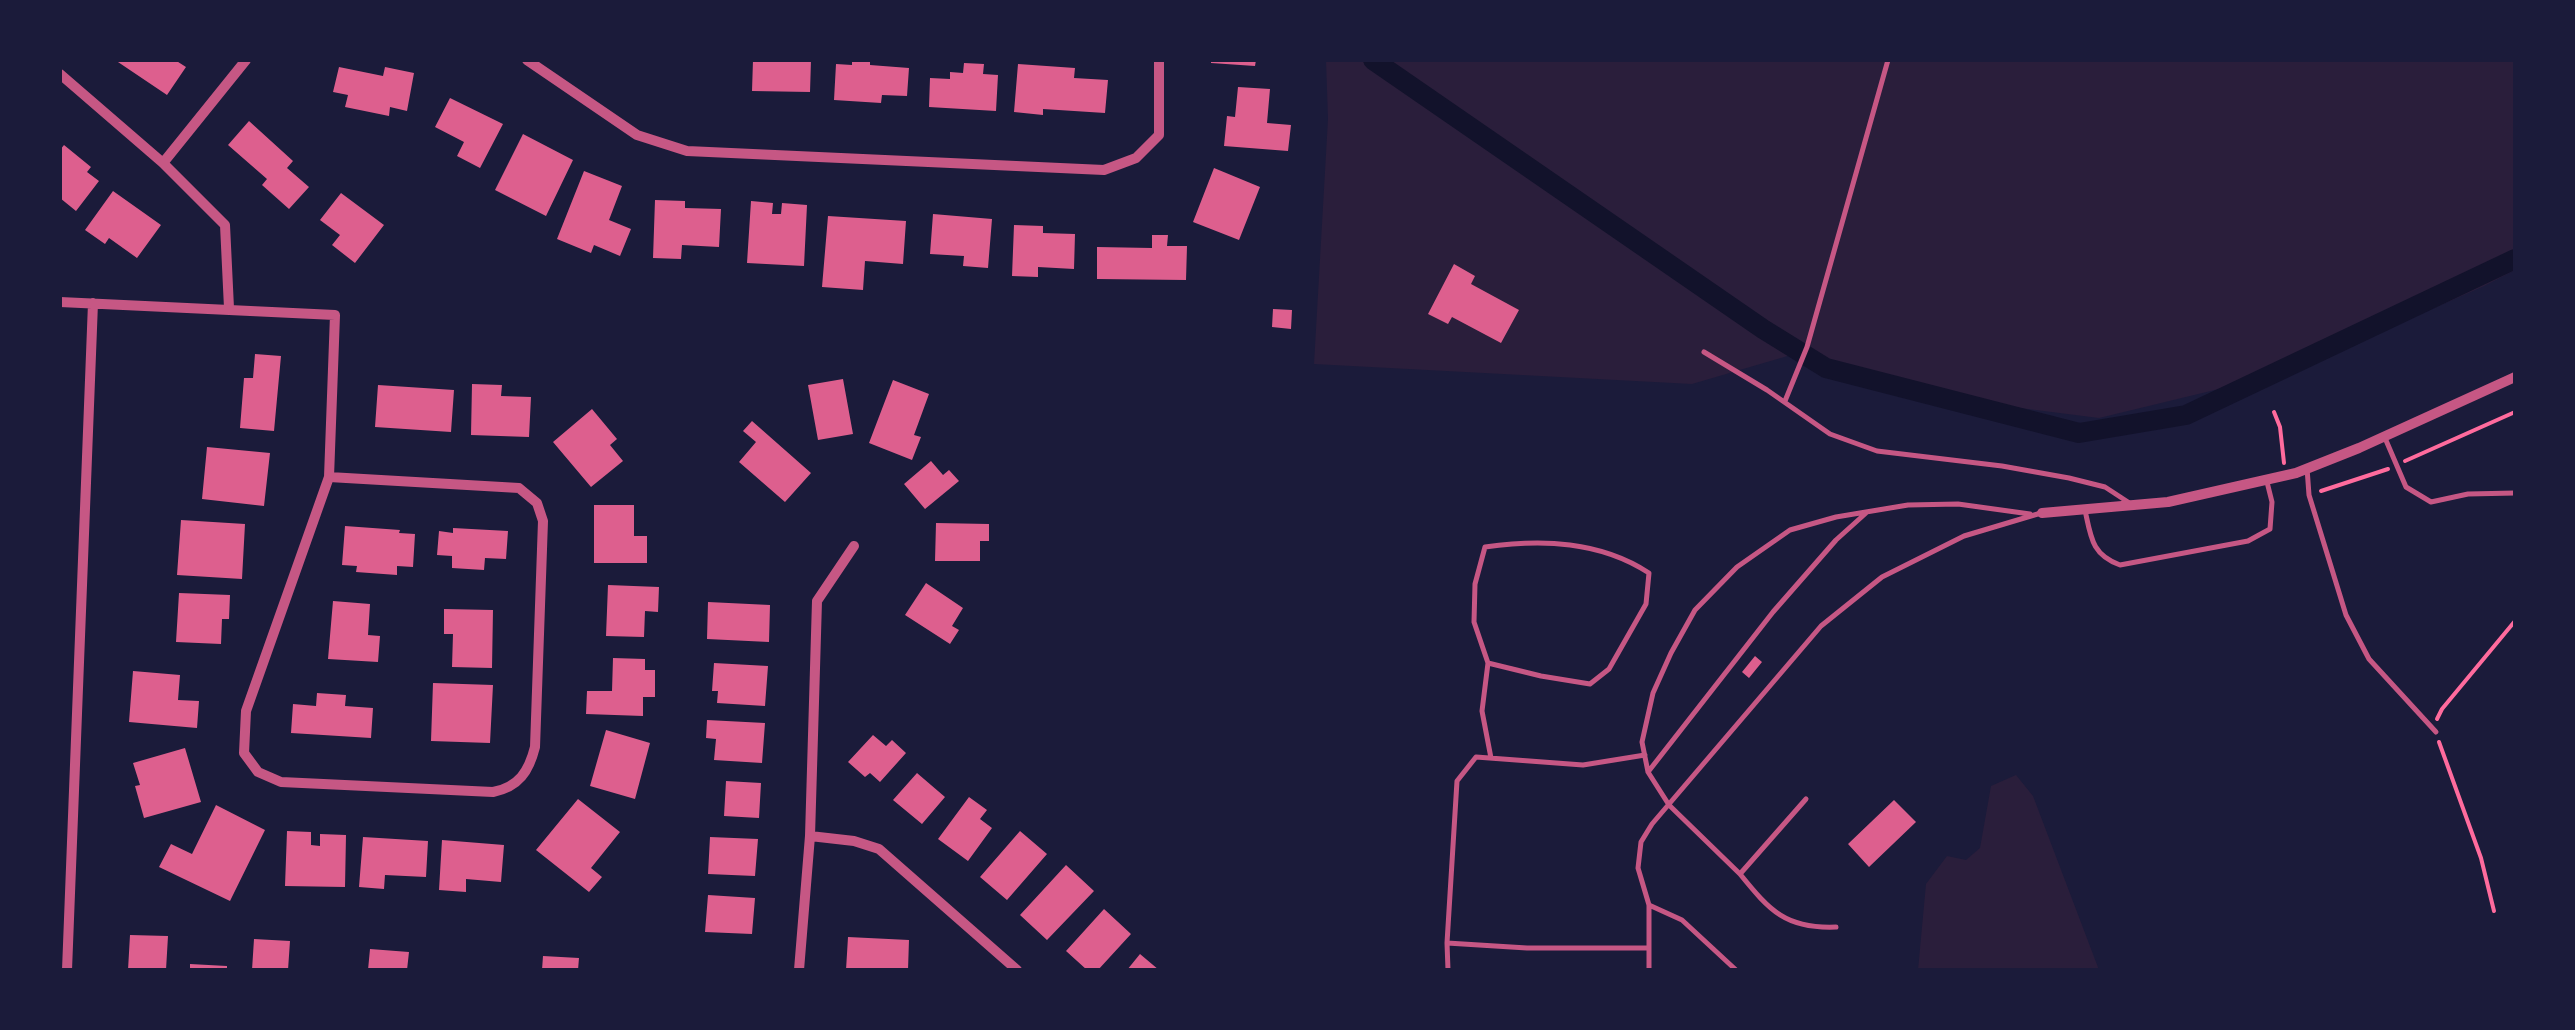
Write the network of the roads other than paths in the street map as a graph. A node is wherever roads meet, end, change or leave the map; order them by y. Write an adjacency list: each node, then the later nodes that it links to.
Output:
1 (246, 60): 6 (street)
2 (527, 60): 3 (street)
3 (1159, 60)
4 (1888, 60): 12 (lane)
5 (60, 74): 6 (street)
6 (163, 163): 9 (street)
7 (60, 302): 8 (street)
8 (93, 304): 9 (street); 28 (street)
9 (230, 308): 15 (street)
10 (1704, 352): 12 (lane)
11 (2515, 376): 13 (street)
12 (1784, 402): 18 (lane)
13 (2384, 436): 14 (street); 17 (lane)
14 (2307, 468): 16 (street); 24 (lane)
15 (329, 477): 15 (street)
16 (2266, 480): 18 (street); 19 (lane)
17 (2515, 493)
18 (2135, 507): 19 (street)
19 (2086, 510): 21 (street)
20 (1869, 512): 21 (lane); 25 (lane); 29 (lane)
21 (2036, 513): 31 (lane)
22 (854, 546): 32 (street)
23 (1488, 663): 23 (lane); 26 (lane)
24 (2436, 732)
25 (1645, 756): 26 (lane); 29 (lane)
26 (1491, 758): 36 (lane)
27 (60, 759): 28 (street)
28 (74, 760): 38 (street)
29 (1648, 772): 31 (lane)
30 (1806, 799): 33 (lane)
31 (1669, 804): 33 (lane); 34 (lane)
32 (810, 836): 39 (street); 40 (street)
33 (1740, 874): 35 (lane)
34 (1649, 905): 37 (lane); 43 (lane)
35 (1836, 927)
36 (1447, 943): 37 (lane); 41 (lane)
37 (1648, 948): 42 (lane)
38 (67, 970)
39 (799, 970)
40 (1017, 970)
41 (1448, 970)
42 (1649, 970)
43 (1736, 970)

